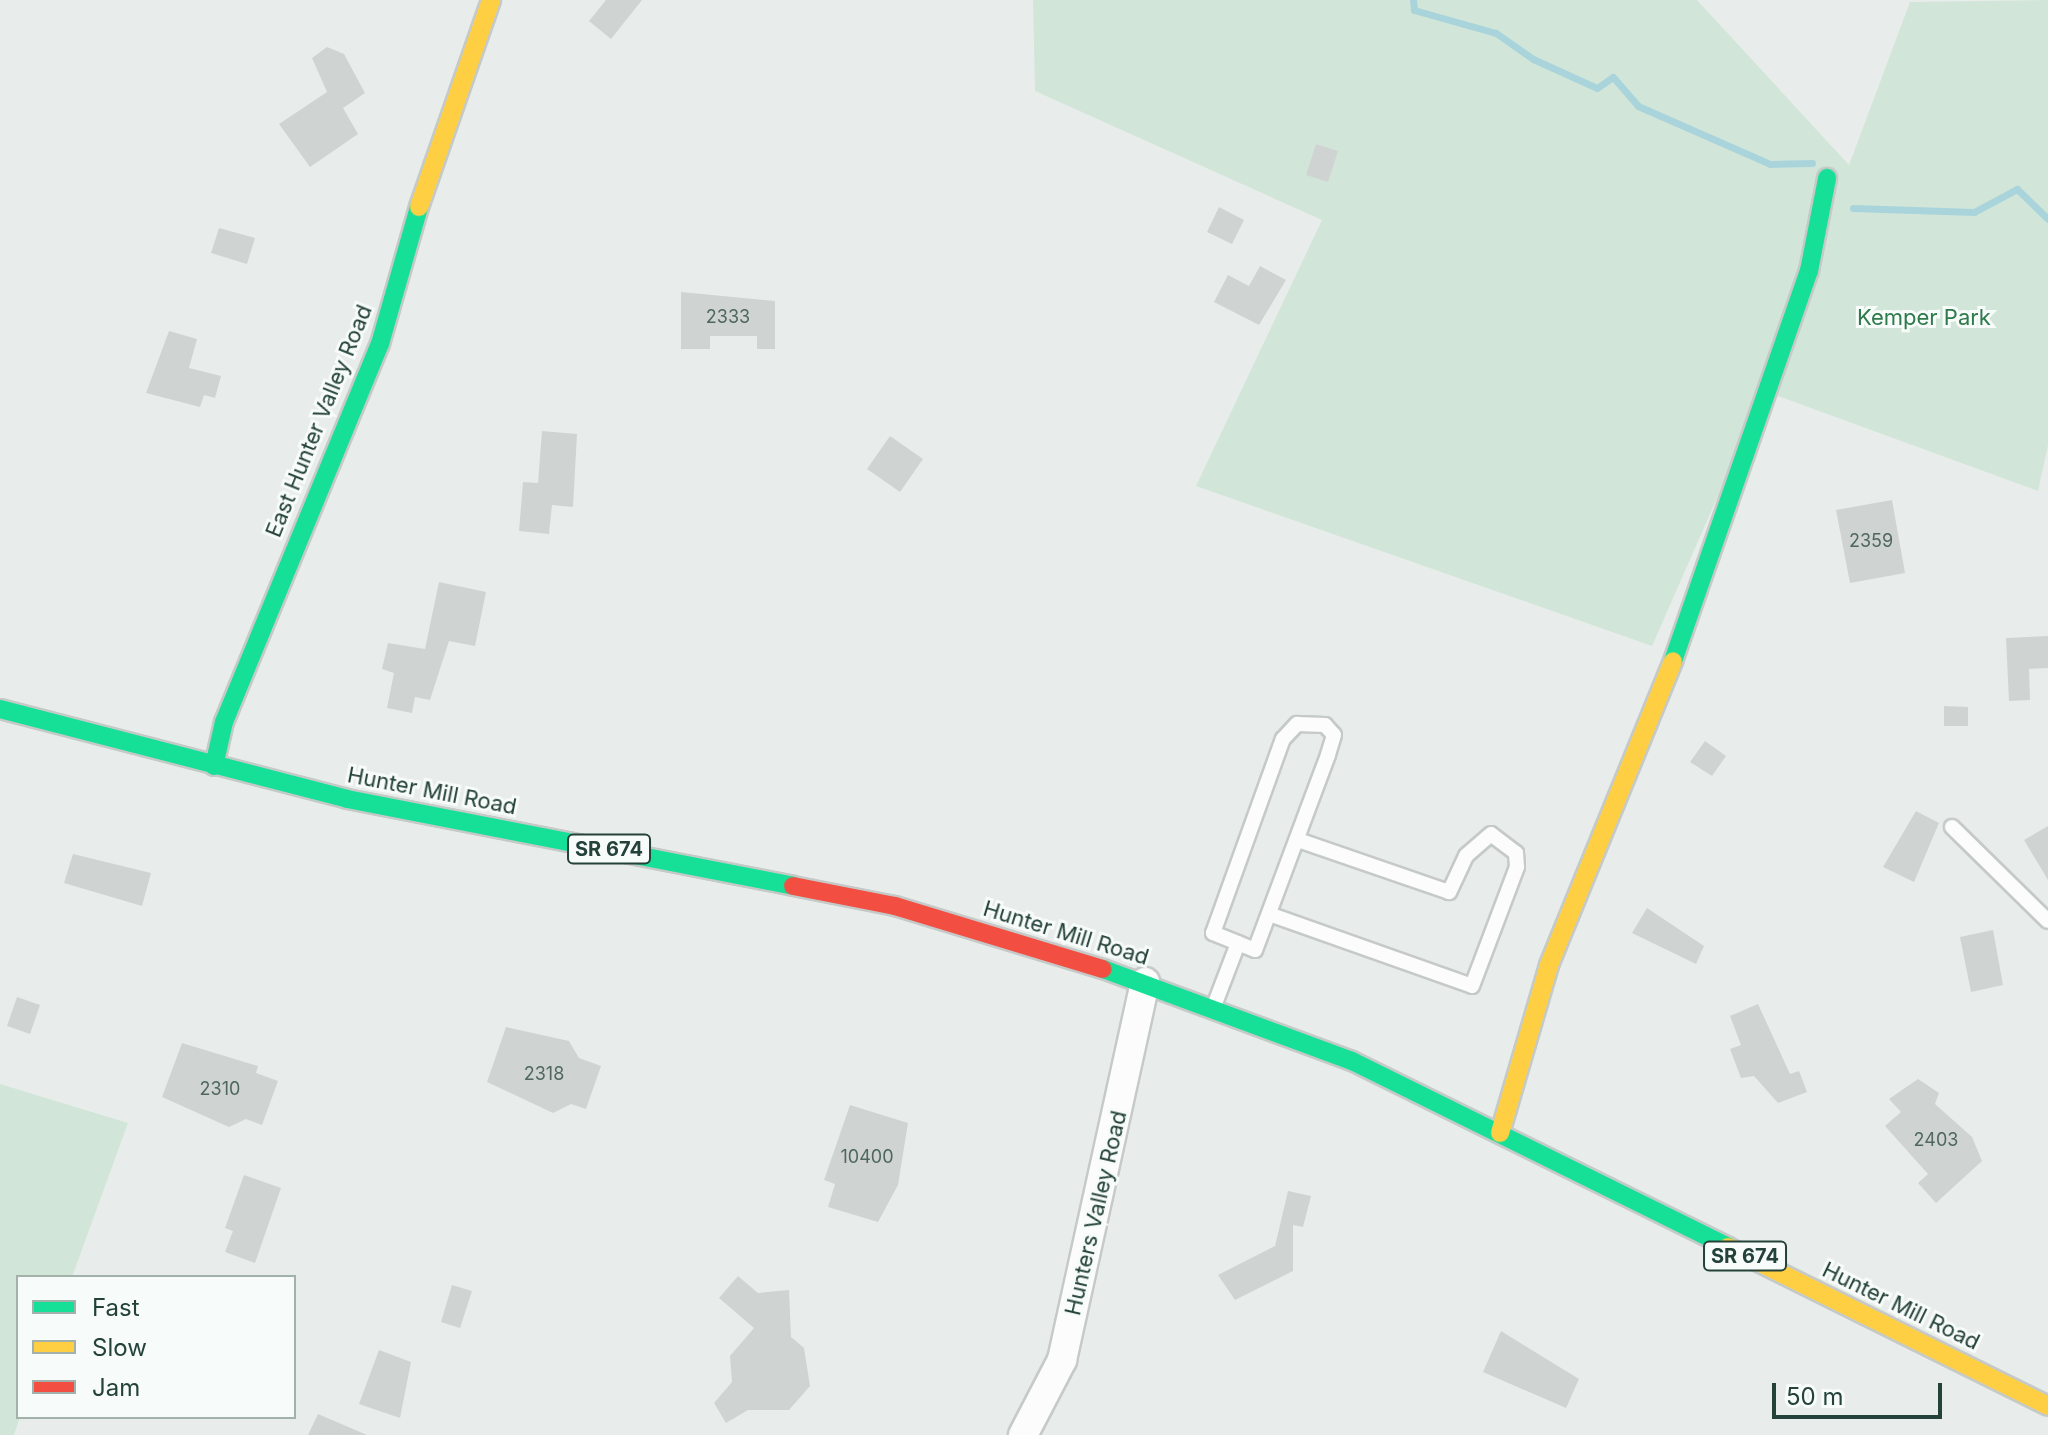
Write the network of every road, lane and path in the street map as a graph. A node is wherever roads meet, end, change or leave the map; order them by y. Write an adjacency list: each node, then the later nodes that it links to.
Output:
1 (491, 0): 4 (main road, East Hunter Valley Road)
2 (1827, 178): 12 (main road)
3 (0, 709): 4 (main road, Hunter Mill Road / SR 674)
4 (214, 766): 10 (main road, Hunter Mill Road / SR 674)
5 (1952, 827): 8 (lane)
6 (1298, 840): 7 (lane); 7 (lane); 9 (lane)
7 (1269, 914): 9 (lane)
8 (2048, 921)
9 (1238, 943): 11 (lane)
10 (1145, 982): 11 (main road, Hunter Mill Road / SR 674); 14 (street, Hunters Valley Road)
11 (1214, 1007): 12 (main road, Hunter Mill Road / SR 674)
12 (1500, 1133): 13 (main road, Hunter Mill Road / SR 674)
13 (2048, 1406)
14 (1023, 1435)

